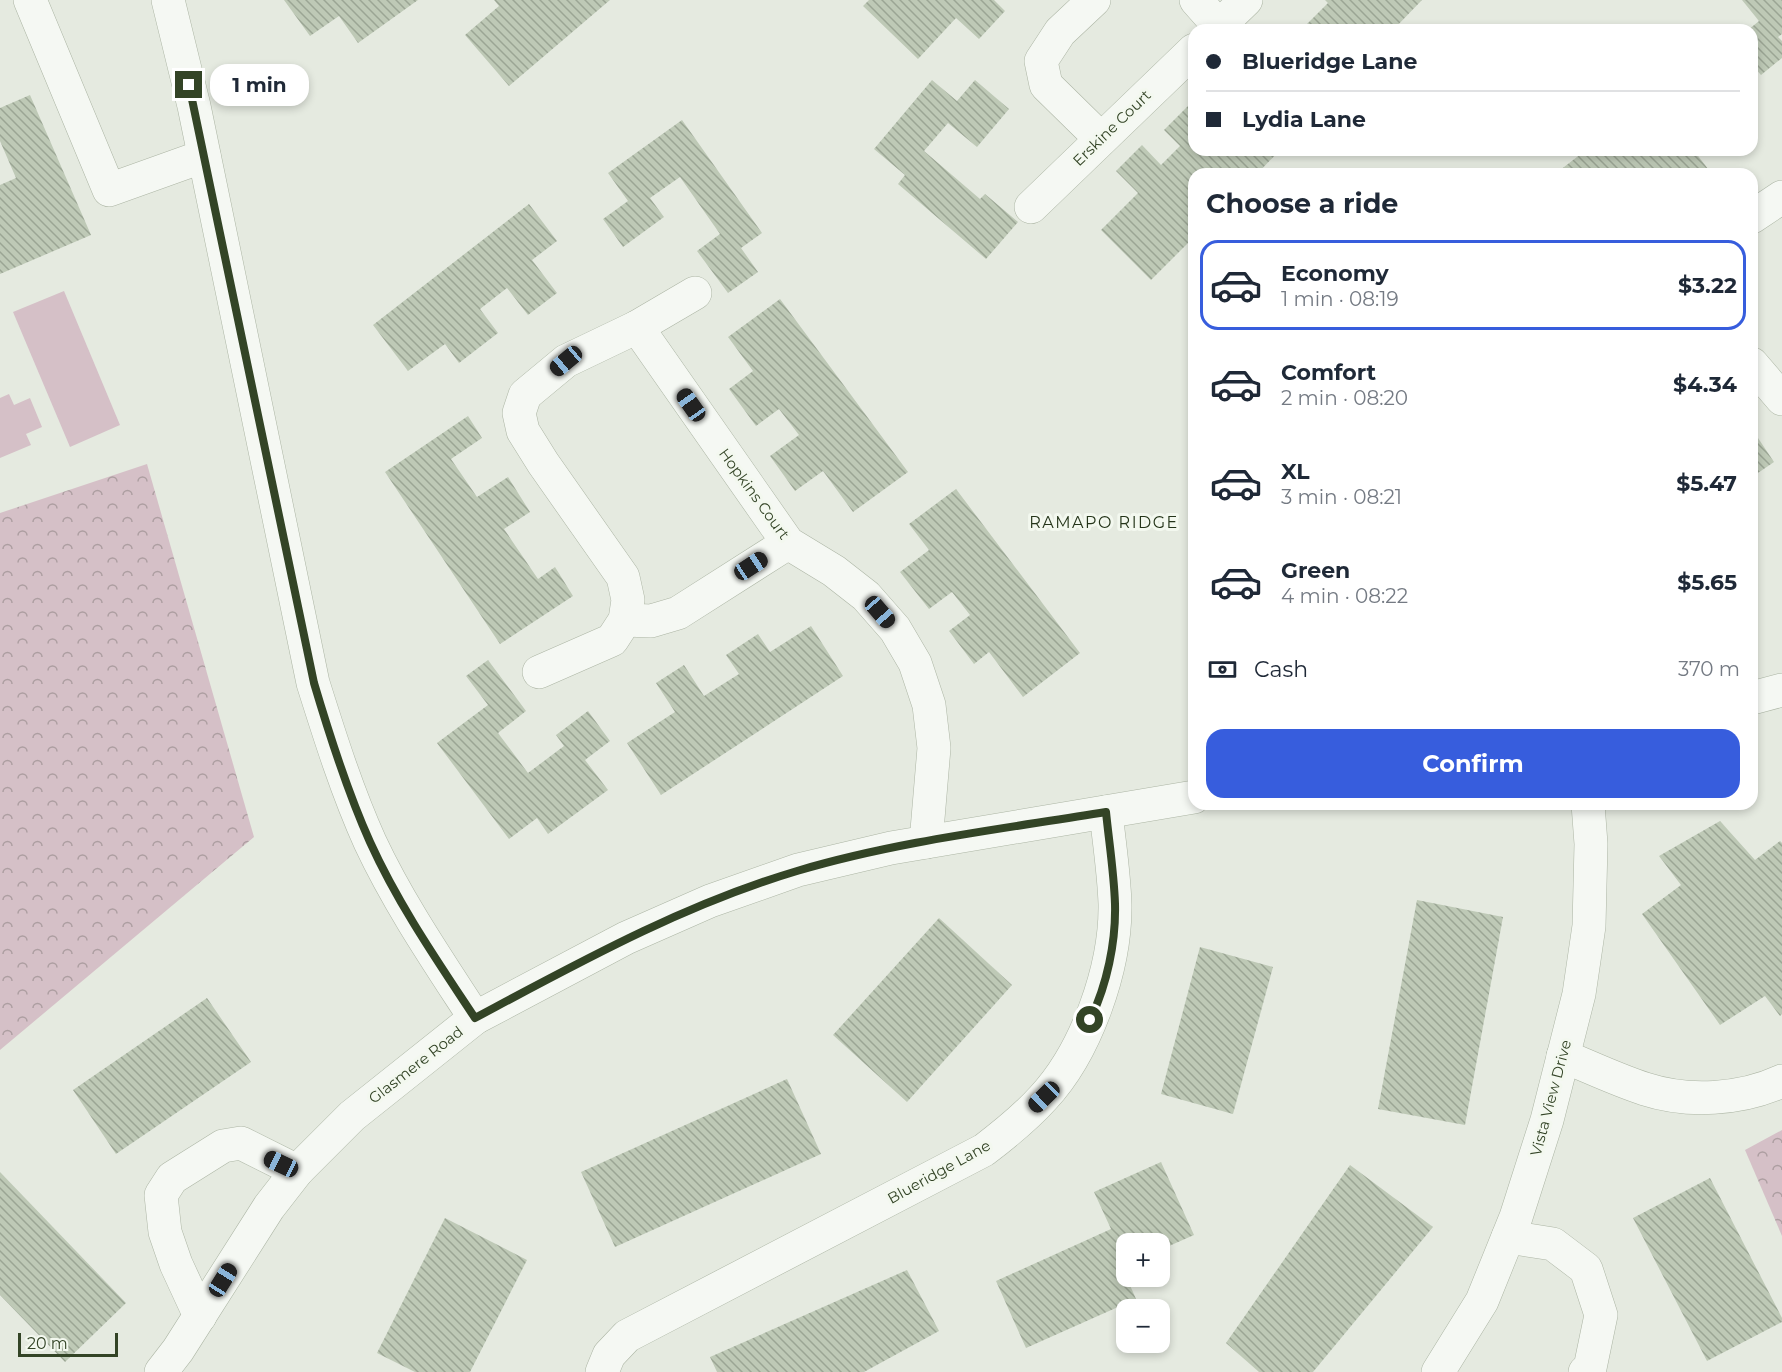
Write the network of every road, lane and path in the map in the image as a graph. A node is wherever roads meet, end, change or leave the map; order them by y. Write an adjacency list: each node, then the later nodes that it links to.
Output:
1 (30, 0): 10 (street)
2 (168, 0): 10 (street)
3 (1094, 0): 9 (street)
4 (1196, 0): 6 (street)
5 (1246, 0): 7 (street)
6 (1214, 24)
7 (1221, 24)
8 (1188, 56): 9 (street, Erskine Court)
9 (1101, 139): 12 (street, Erskine Court)
10 (204, 156): 27 (street)
11 (1782, 197): 13 (street)
12 (1031, 207)
13 (1758, 213)
14 (695, 292): 15 (street)
15 (637, 327): 18 (street, Hopkins Court); 19 (street)
16 (1758, 371): 17 (street)
17 (1782, 399)
18 (788, 543): 19 (street); 26 (street, Hopkins Court)
19 (624, 620): 20 (street)
20 (539, 672)
21 (1782, 690): 22 (street)
22 (1758, 696)
23 (1188, 799): 25 (street, Glasmere Road)
24 (1588, 810): 28 (street, Vista View Drive)
25 (1106, 812): 26 (street, Glasmere Road); 34 (street, Blueridge Lane)
26 (926, 842): 27 (street, Glasmere Road)
27 (475, 1018): 30 (street, Glasmere Road)
28 (1563, 1056): 29 (street); 31 (street, Vista View Drive)
29 (1782, 1081)
30 (297, 1171): 32 (street, Glasmere Road); 32 (street)
31 (1508, 1237): 35 (street, Vista View Drive); 36 (street)
32 (200, 1316): 33 (street, Glasmere Road)
33 (161, 1372)
34 (602, 1372)
35 (1438, 1372)
36 (1585, 1372)

